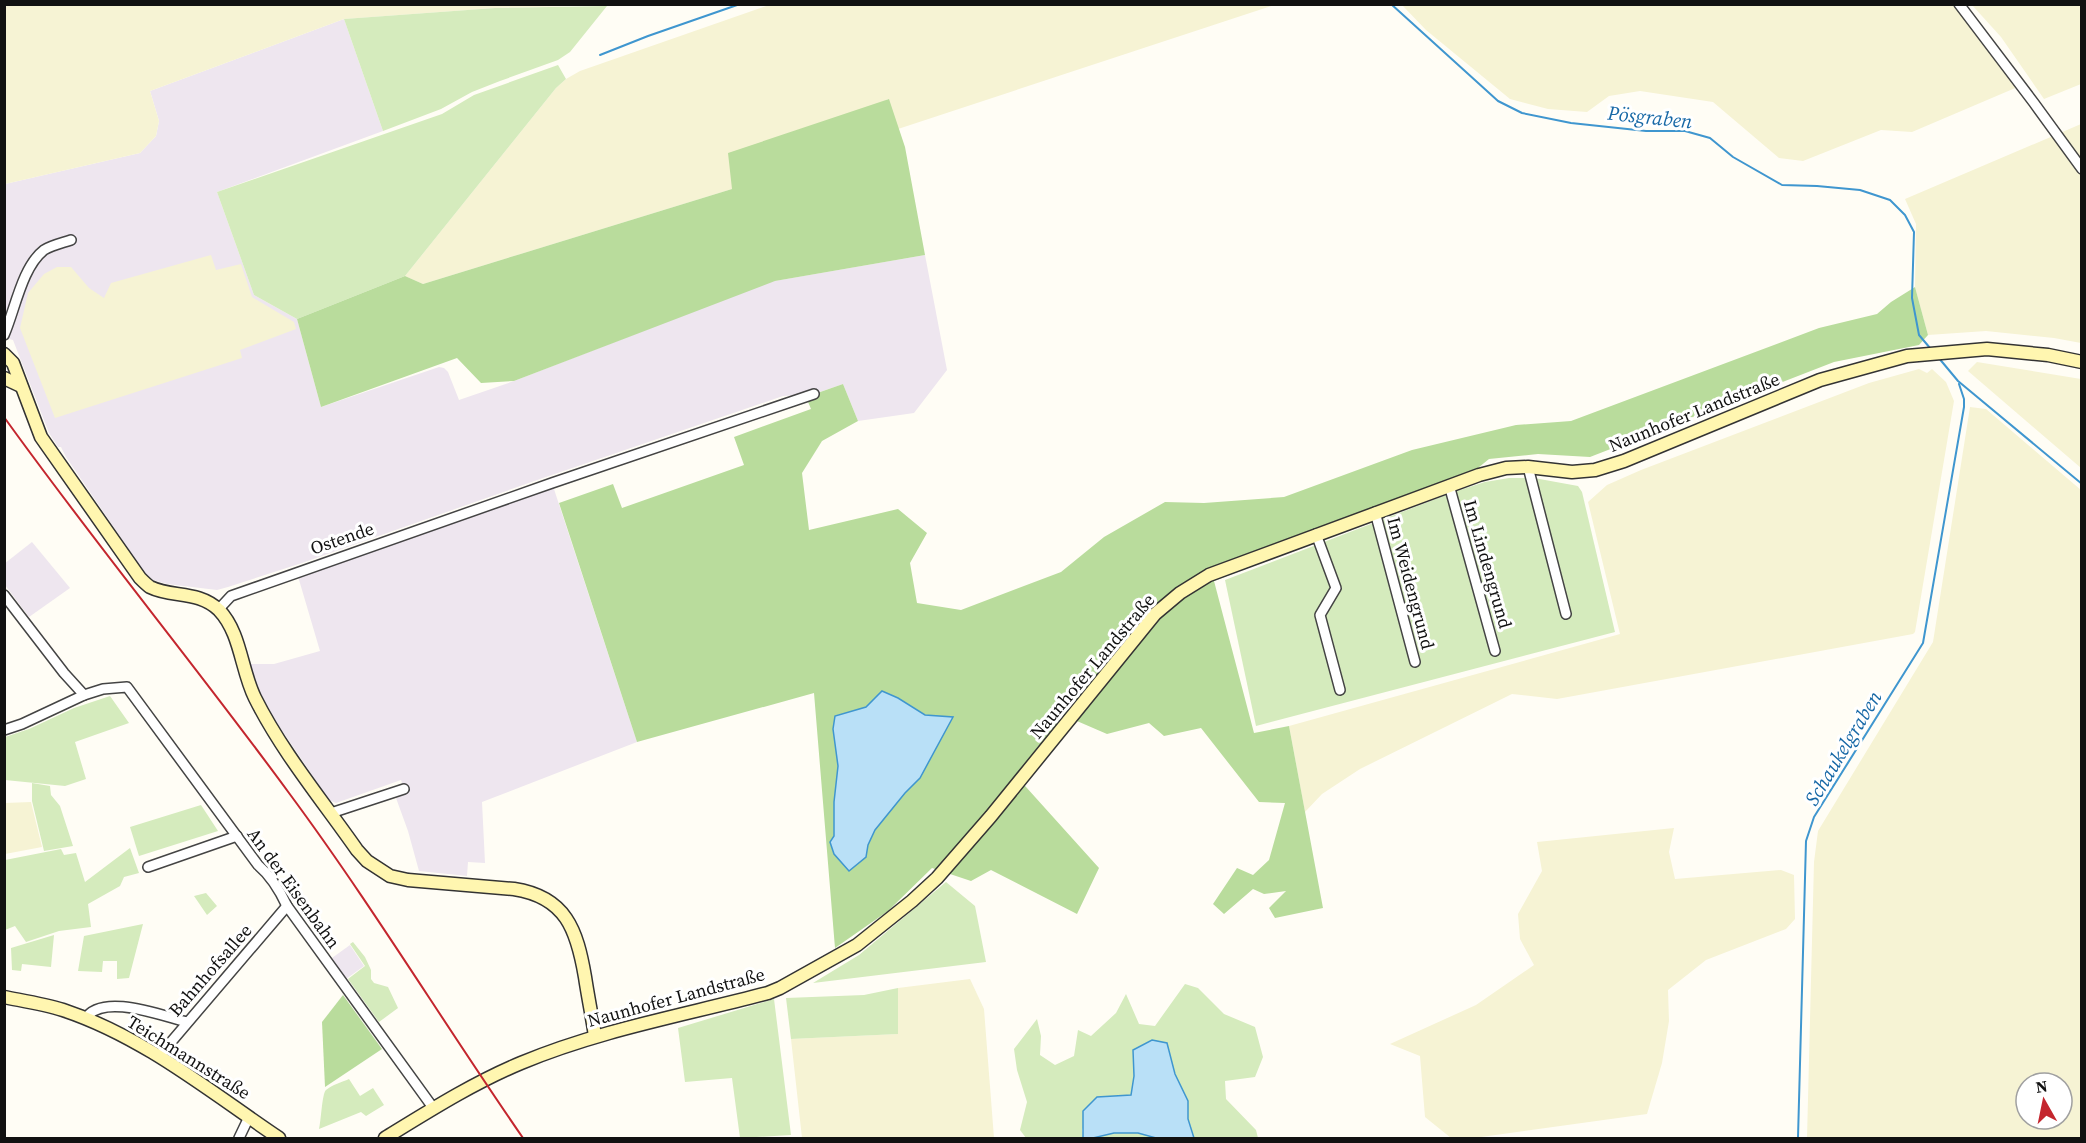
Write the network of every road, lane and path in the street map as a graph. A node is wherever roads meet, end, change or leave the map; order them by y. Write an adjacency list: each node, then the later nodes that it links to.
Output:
1 (1959, 4): 2 (street)
2 (2082, 169)
3 (71, 240): 4 (street)
4 (4, 335)
5 (4, 354): 8 (street)
6 (2082, 362): 10 (street, Naunhofer Landstraße)
7 (4, 378): 8 (street)
8 (21, 386): 15 (street)
9 (814, 394): 15 (street, Ostende)
10 (1528, 467): 11 (street, Naunhofer Landstraße); 16 (street)
11 (1449, 485): 12 (street, Naunhofer Landstraße); 17 (street, Im Lindengrund)
12 (1375, 512): 13 (street, Naunhofer Landstraße); 18 (street, Im Weidengrund)
13 (1316, 534): 19 (street); 30 (street, Naunhofer Landstraße)
14 (4, 595): 20 (street)
15 (218, 610): 23 (street)
16 (1566, 614)
17 (1495, 651)
18 (1415, 662)
19 (1340, 690)
20 (84, 695): 21 (street); 24 (street, An der Eisenbahn)
21 (4, 730)
22 (404, 789): 23 (street)
23 (332, 813): 30 (street)
24 (237, 836): 25 (street); 26 (street, An der Eisenbahn)
25 (148, 867)
26 (287, 906): 29 (street, Bahnhofsallee); 32 (street, An der Eisenbahn)
27 (4, 997): 28 (street, Teichmannstraße)
28 (85, 1019): 29 (street); 31 (street, Teichmannstraße)
29 (187, 1022): 31 (street, Bahnhofsallee)
30 (595, 1036): 32 (street, Naunhofer Landstraße)
31 (160, 1055): 33 (street, Teichmannstraße)
32 (434, 1109): 36 (street, Naunhofer Landstraße)
33 (249, 1116): 34 (street, Teichmannstraße); 35 (street)
34 (273, 1136)
35 (239, 1138)
36 (385, 1138)

